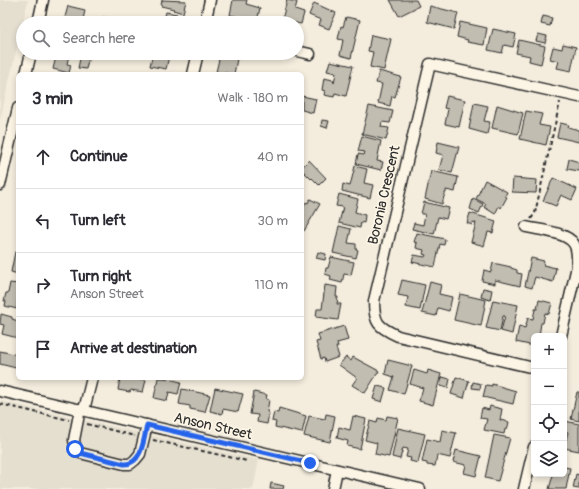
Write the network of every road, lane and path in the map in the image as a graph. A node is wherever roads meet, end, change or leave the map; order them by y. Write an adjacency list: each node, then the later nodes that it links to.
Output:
1 (44, 0): 3 (street)
2 (210, 0): 4 (street)
3 (40, 16)
4 (207, 16)
5 (304, 53): 6 (street)
6 (310, 54)
7 (29, 60): 9 (street)
8 (196, 60): 10 (street)
9 (26, 72)
10 (193, 72)
11 (562, 93): 12 (street, Boronia Crescent); 15 (path); 17 (street, Boronia Crescent)
12 (579, 97)
13 (16, 117): 14 (street)
14 (0, 185)
15 (526, 227): 16 (street)
16 (562, 333)
17 (531, 367)
18 (91, 380): 21 (street)
19 (0, 391): 21 (street, Anson Street)
20 (0, 404): 22 (path)
21 (82, 410): 22 (street); 23 (street, Anson Street)
22 (77, 422): 24 (path); 24 (street)
23 (147, 425): 24 (street); 27 (street, Anson Street)
24 (144, 438): 26 (path)
25 (531, 459): 30 (street)
26 (247, 461)
27 (337, 470): 28 (street); 29 (street, Anson Street)
28 (333, 489)
29 (420, 489)
30 (524, 489)

